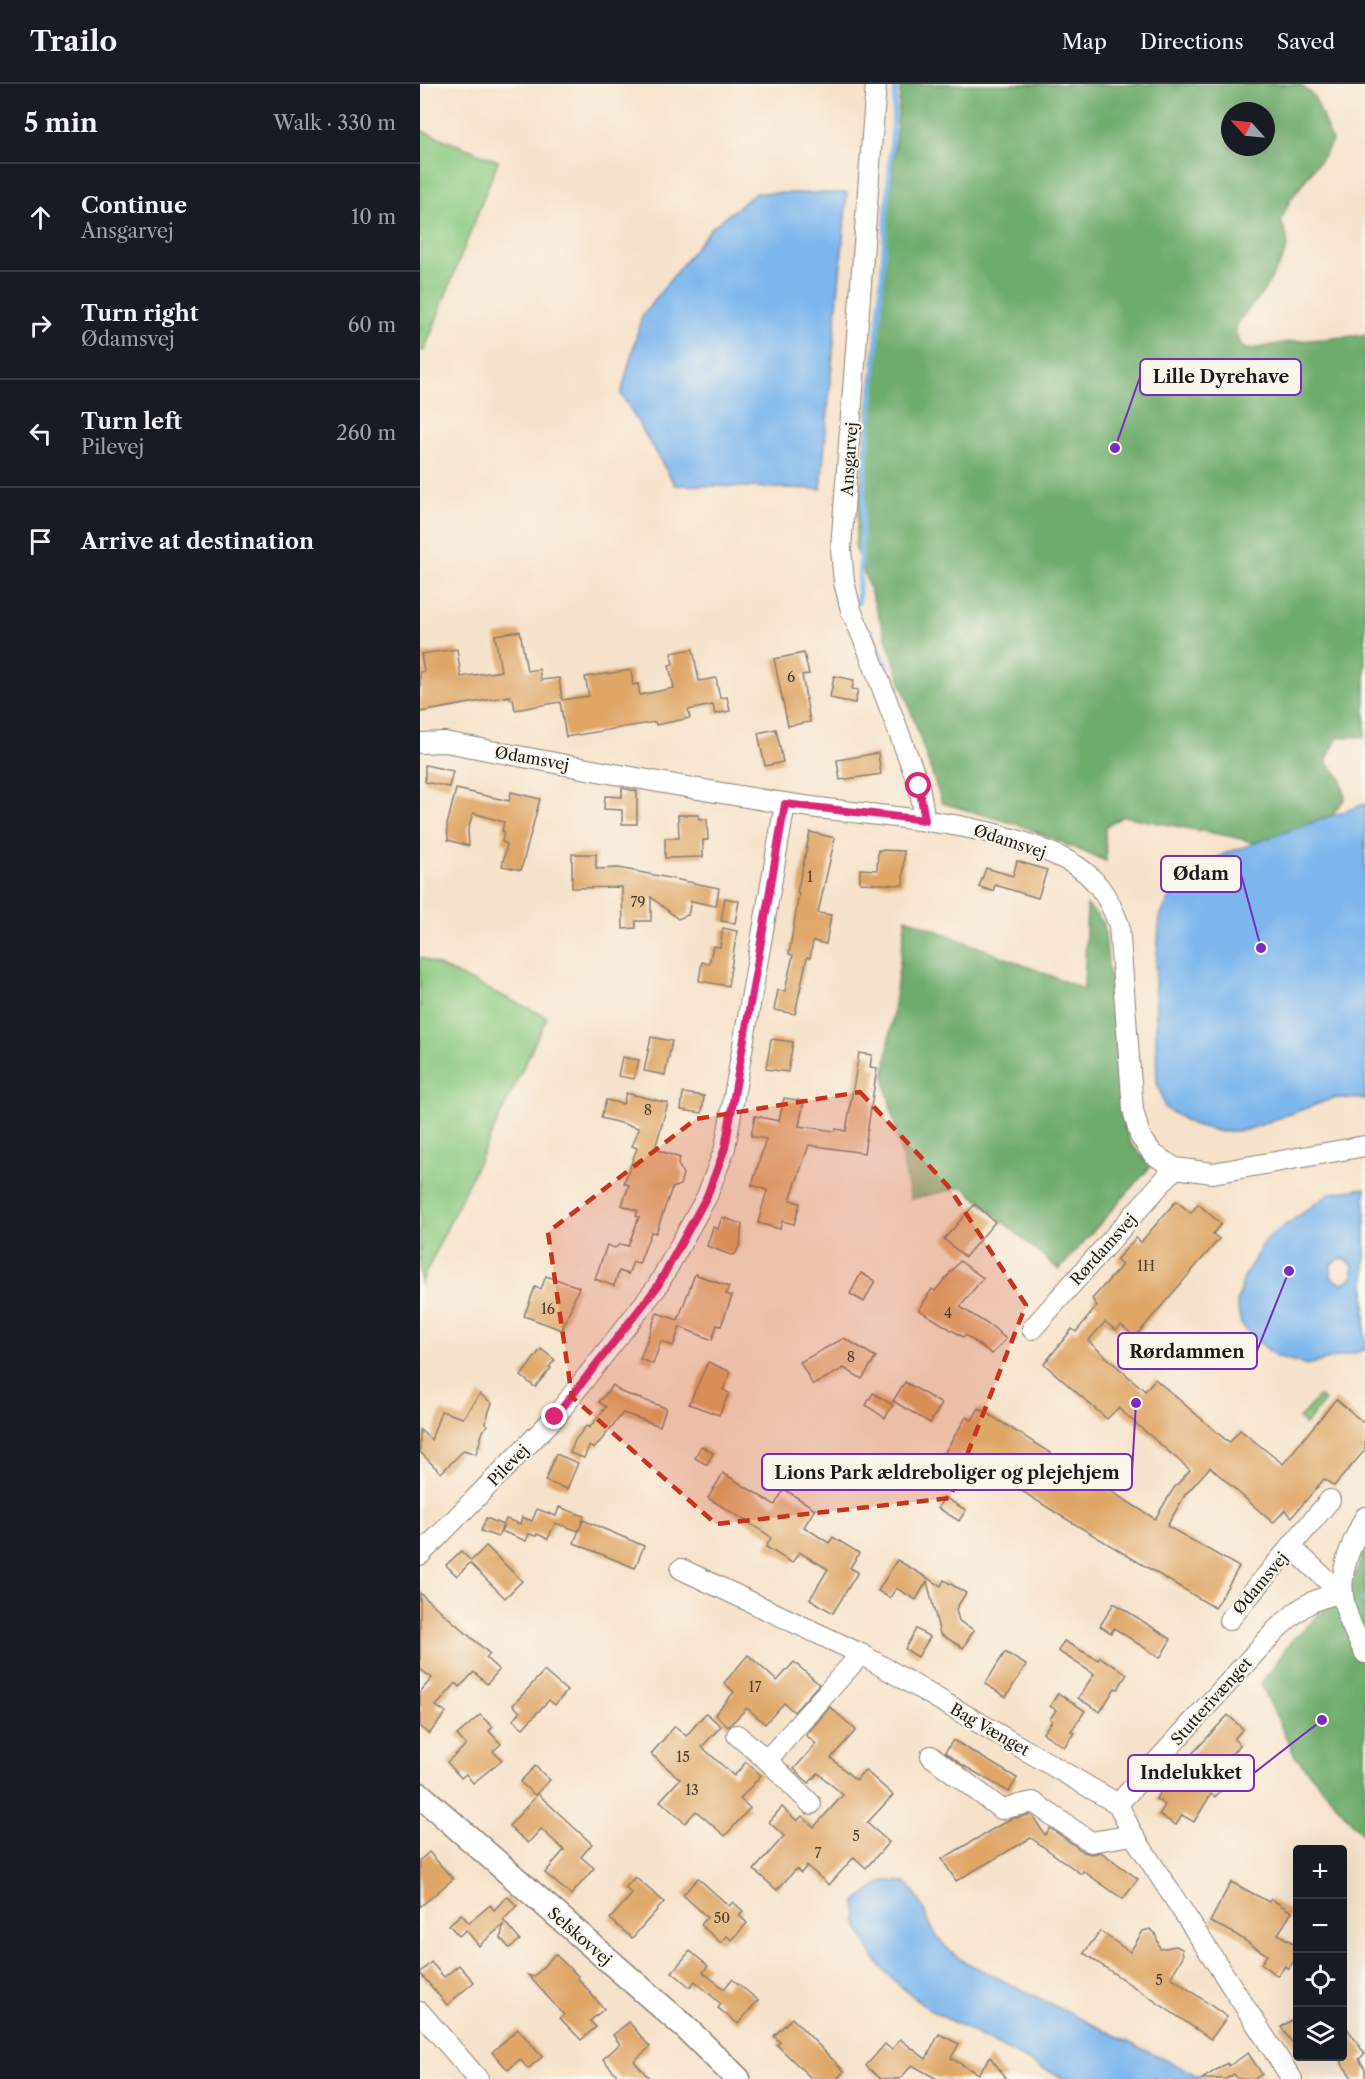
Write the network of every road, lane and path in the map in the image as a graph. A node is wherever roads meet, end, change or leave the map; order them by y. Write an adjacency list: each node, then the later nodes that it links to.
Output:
1 (876, 84): 4 (street, Ansgarvej)
2 (420, 743): 3 (street, Ødamsvej)
3 (785, 804): 4 (street, Ødamsvej); 11 (street, Pilevej)
4 (925, 820): 6 (street, Ødamsvej)
5 (1365, 1146): 6 (street, Ødamsvej)
6 (1175, 1168): 7 (street, Rørdamsvej)
7 (1032, 1329)
8 (1330, 1500): 10 (street, Ødamsvej)
9 (1365, 1517): 13 (street, Ødamsvej)
10 (1291, 1547): 13 (street, Ødamsvej); 14 (street, Ødamsvej)
11 (420, 1555)
12 (681, 1569): 16 (street, Bag Vænget)
13 (1341, 1593): 15 (street, Ødamsvej); 22 (street, Stutterivænget)
14 (1229, 1620)
15 (1365, 1653)
16 (861, 1654): 19 (street); 22 (street, Bag Vænget)
17 (737, 1735): 19 (street)
18 (932, 1756): 23 (street)
19 (767, 1760): 21 (street)
20 (420, 1795): 26 (street, Selskovvej)
21 (811, 1804)
22 (1118, 1804): 23 (street)
23 (1133, 1835): 27 (street)
24 (420, 2012): 25 (street)
25 (478, 2079)
26 (738, 2079)
27 (1292, 2079)

